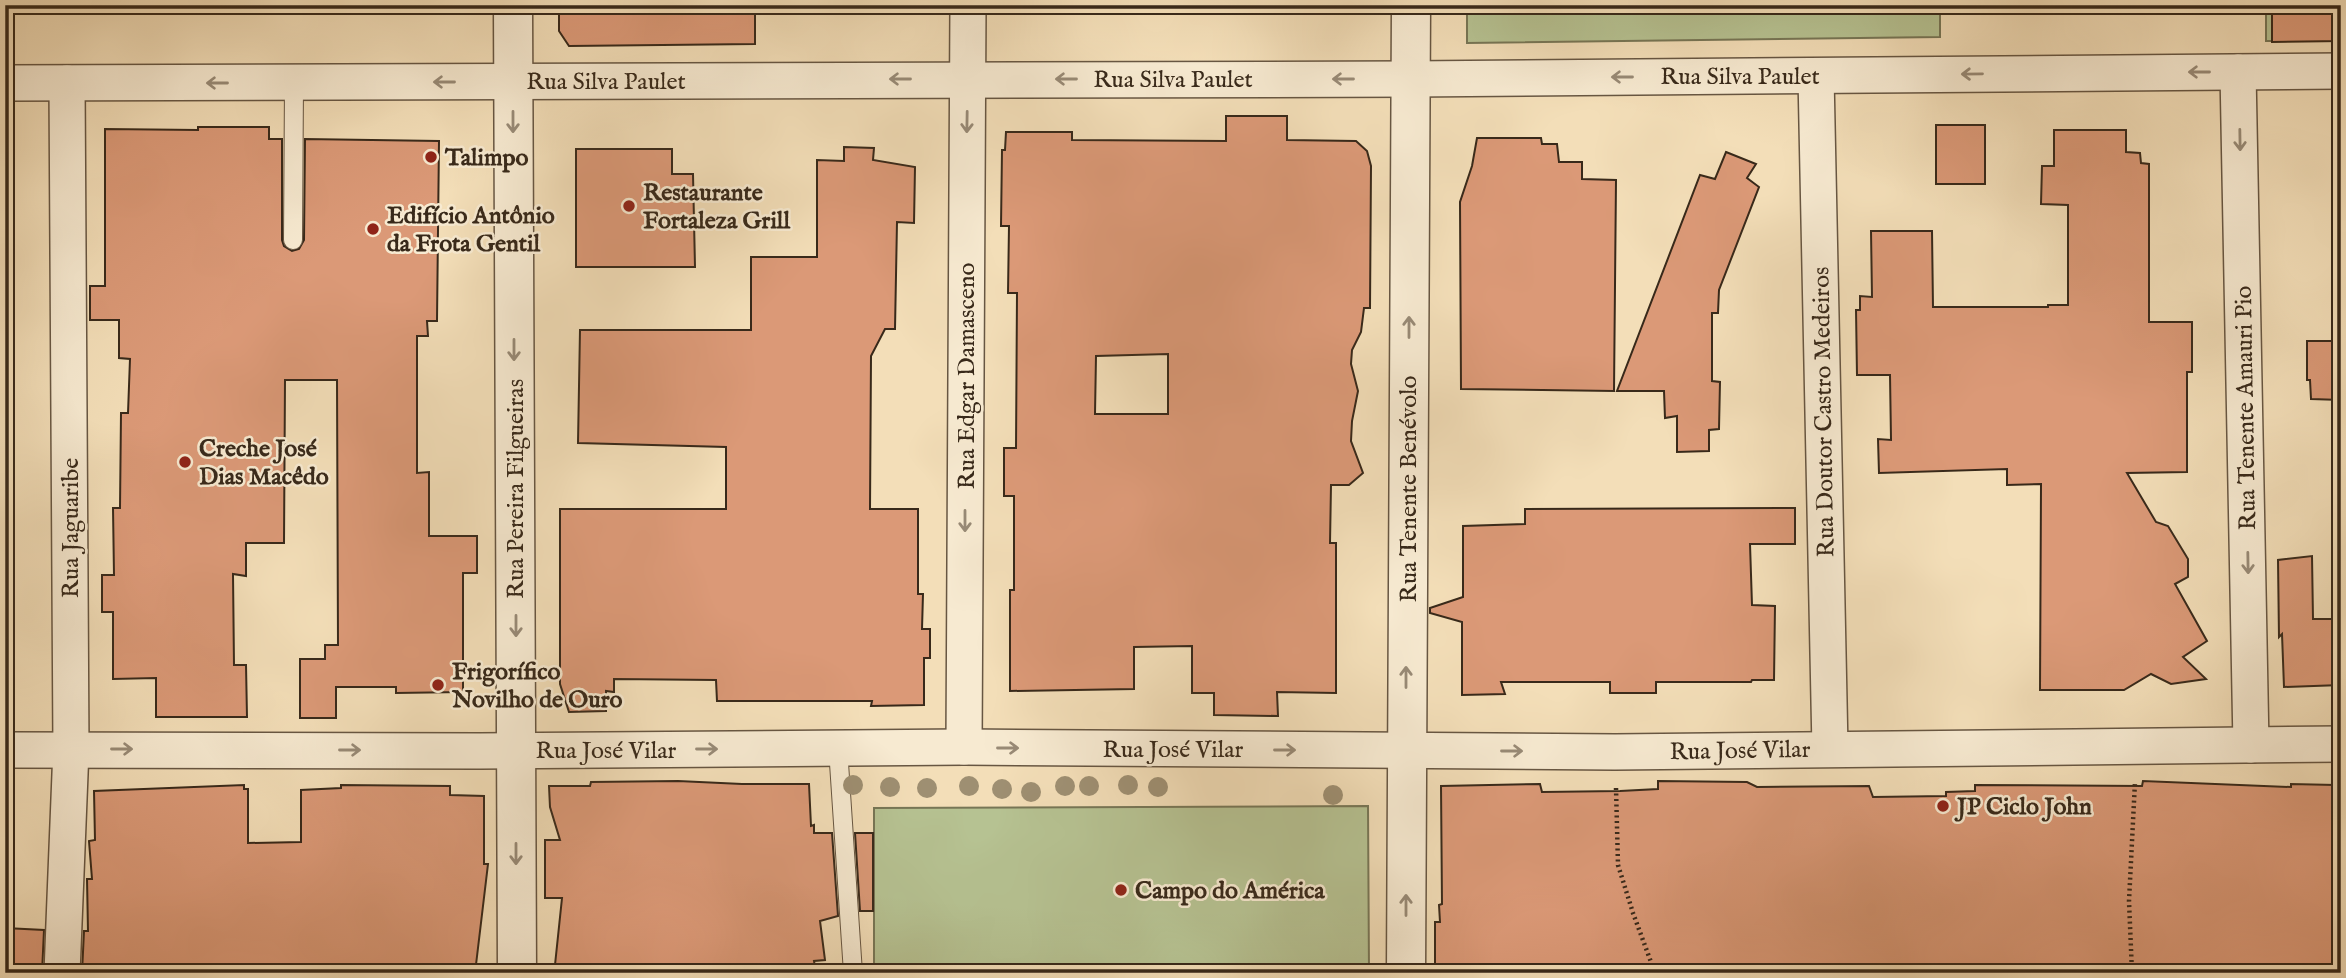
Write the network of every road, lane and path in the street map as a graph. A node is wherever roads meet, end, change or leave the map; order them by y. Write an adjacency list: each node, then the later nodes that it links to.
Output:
1 (513, 5): 9 (street, Rua Pereira Filgueiras)
2 (968, 5): 7 (street, Rua Edgar Damasceno)
3 (1411, 5): 8 (street, Rua Tenente Benévolo)
4 (2341, 71): 5 (street, Rua Silva Paulet)
5 (2238, 72): 6 (street, Rua Silva Paulet, one-way to 6); 15 (street, Rua Tenente Amauri Pio, one-way to 15)
6 (1816, 76): 8 (street, Rua Silva Paulet, one-way to 8); 20 (street, Rua Doutor Castro Medeiros)
7 (968, 79): 8 (street, Rua Silva Paulet, one-way to 7); 9 (street, Rua Silva Paulet, one-way to 9); 17 (street, Rua Edgar Damasceno, one-way to 17)
8 (1411, 79): 23 (street, Rua Tenente Benévolo, one-way to 8)
9 (513, 82): 12 (street, Rua Silva Paulet, one-way to 12); 22 (street, Rua Pereira Filgueiras, one-way to 22)
10 (5, 83): 11 (street, Rua Silva Paulet)
11 (67, 83): 12 (street, Rua Silva Paulet, one-way to 11); 19 (street, Rua Jaguaribe)
12 (294, 83): 13 (lane)
13 (293, 240)
14 (2341, 744): 15 (street, Rua José Vilar)
15 (2251, 745): 16 (street, Rua José Vilar)
16 (2138, 746): 20 (street, Rua José Vilar); 30 (path)
17 (964, 747): 18 (street, Rua José Vilar); 23 (street, Rua José Vilar, one-way to 23)
18 (838, 748): 22 (street, Rua José Vilar, one-way to 18); 27 (lane)
19 (71, 749): 21 (street, Rua José Vilar); 22 (street, Rua José Vilar, one-way to 22); 25 (street, Rua Jaguaribe)
20 (1830, 749): 24 (street, Rua José Vilar)
21 (5, 750)
22 (517, 750): 26 (street, Rua Pereira Filgueiras, one-way to 26)
23 (1406, 751): 24 (street, Rua José Vilar, one-way to 24); 28 (street, Rua Tenente Benévolo, one-way to 23)
24 (1615, 752): 29 (path)
25 (62, 973)
26 (517, 973)
27 (853, 973)
28 (1406, 973)
29 (1655, 973)
30 (2132, 973)

